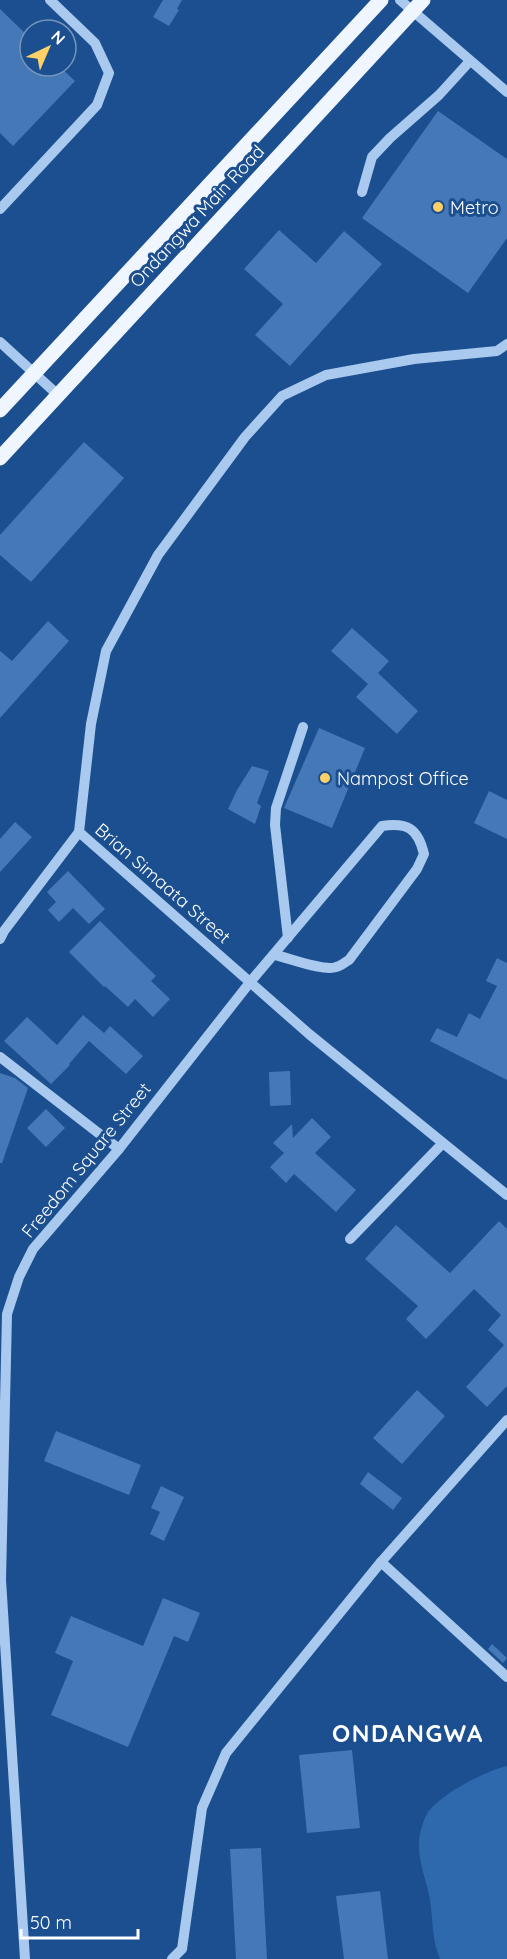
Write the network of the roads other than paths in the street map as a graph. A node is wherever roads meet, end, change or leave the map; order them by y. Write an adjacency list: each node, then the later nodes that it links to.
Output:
1 (50, 0): 8 (street)
2 (381, 0): 11 (main road, Ondangwa Main Road)
3 (400, 0): 4 (street)
4 (417, 6): 5 (street); 12 (main road, Ondangwa Main Road)
5 (470, 61): 6 (street); 7 (street)
6 (507, 92)
7 (362, 192)
8 (0, 209)
9 (0, 342): 11 (street)
10 (507, 344): 16 (street, Brian Simaata Street)
11 (33, 373): 12 (street); 13 (main road, Ondangwa Main Road)
12 (58, 395): 14 (main road, Ondangwa Main Road)
13 (0, 410)
14 (0, 458)
15 (303, 727): 17 (street)
16 (79, 832): 18 (street); 20 (street, Brian Simaata Street)
17 (288, 938): 19 (street, Freedom Square Street); 19 (street, Freedom Square Street)
18 (0, 939)
19 (274, 955): 20 (street, Freedom Square Street)
20 (251, 981): 22 (street, Brian Simaata Street); 23 (street, Freedom Square Street)
21 (0, 1057): 23 (street)
22 (442, 1144): 24 (street, Brian Simaata Street); 25 (street)
23 (119, 1149): 26 (street, Freedom Square Street)
24 (507, 1195)
25 (350, 1239)
26 (3, 1314): 29 (street, Freedom Square Street)
27 (507, 1420): 28 (street)
28 (381, 1562): 30 (street); 32 (street)
29 (1, 1580): 31 (street, Freedom Square Street)
30 (507, 1677)
31 (25, 1959)
32 (172, 1959)

